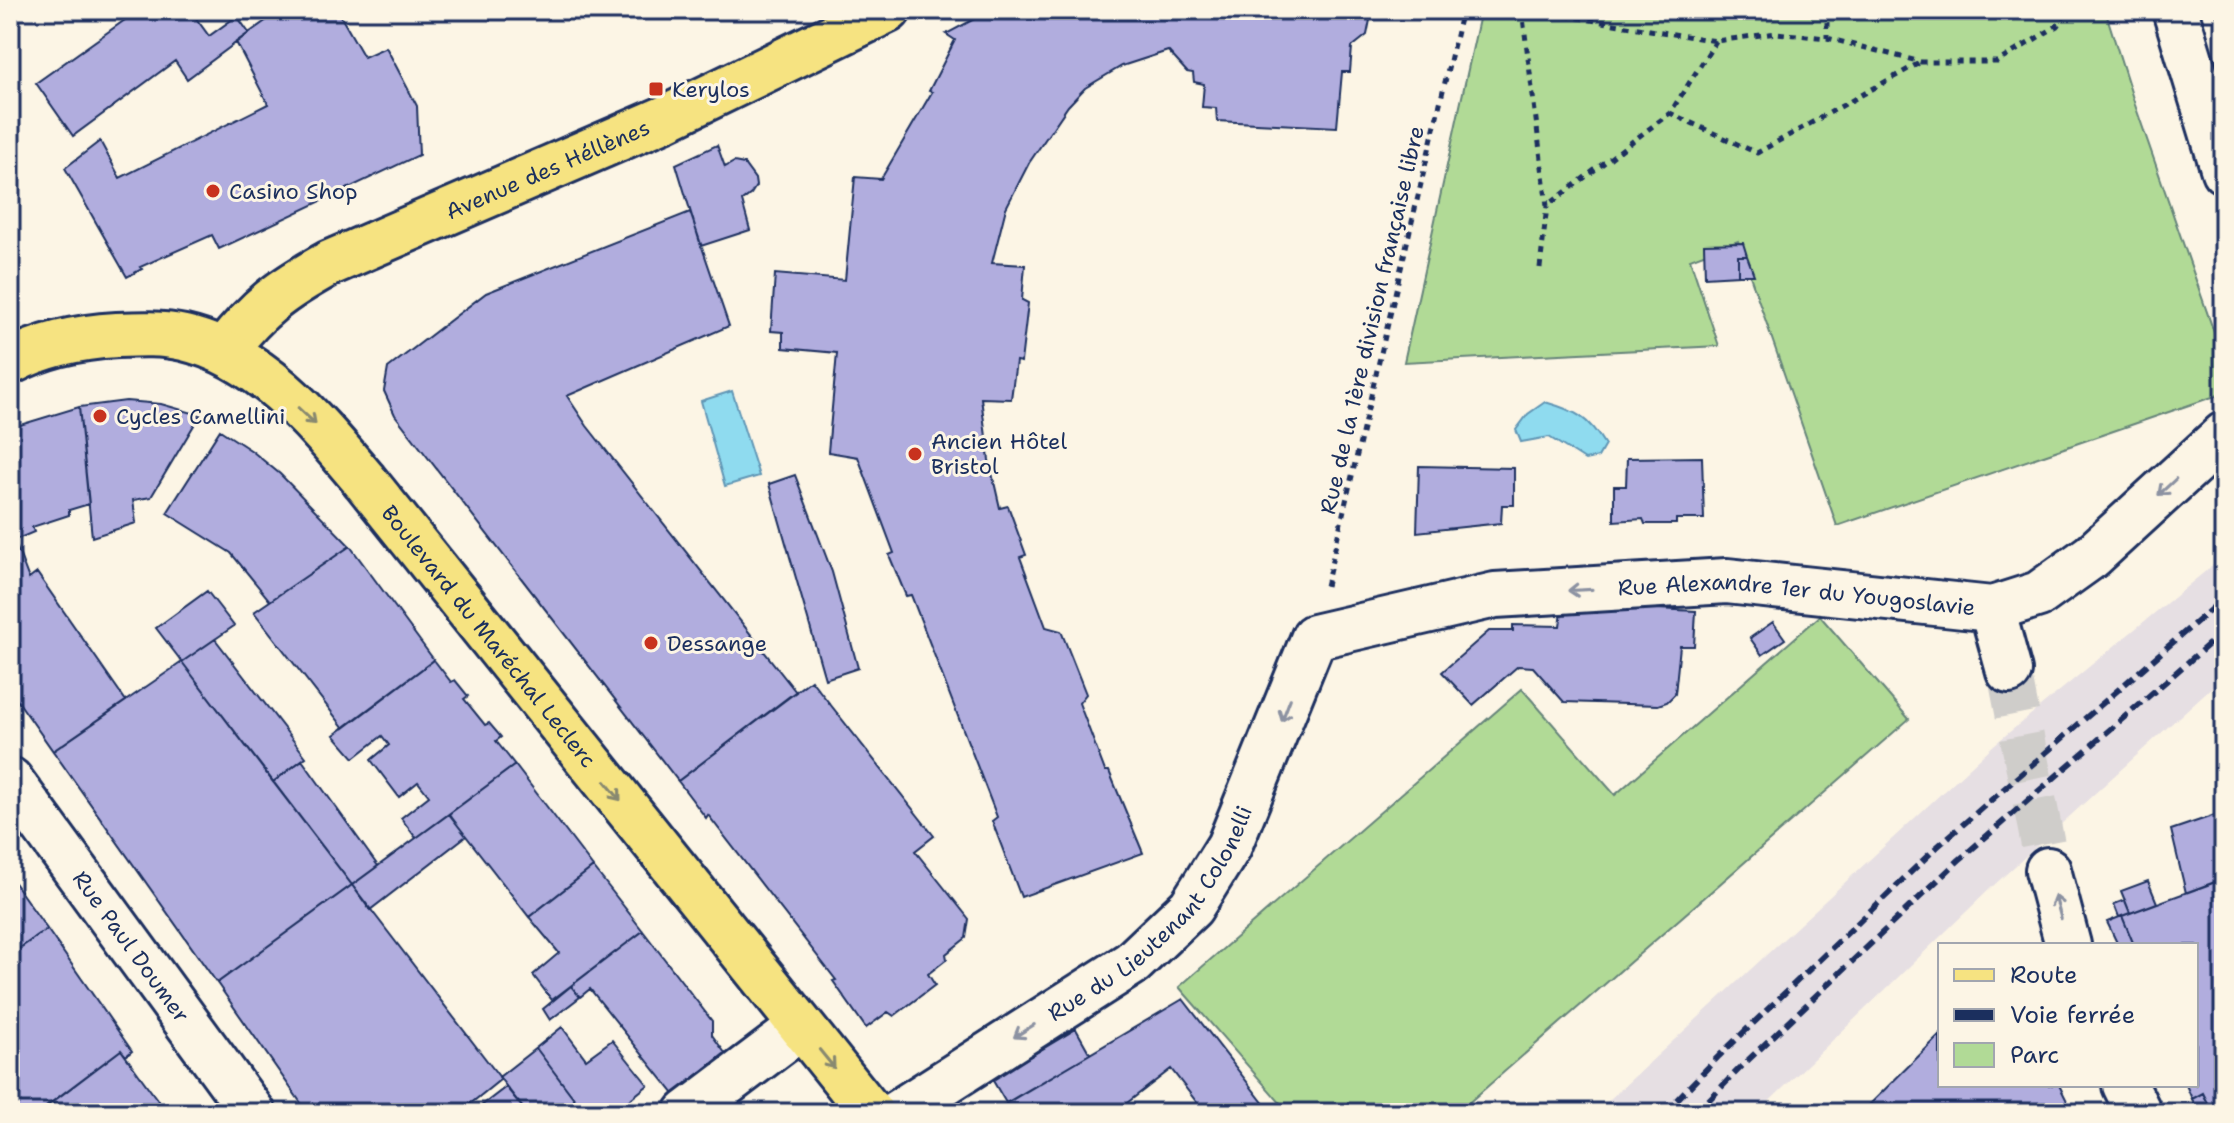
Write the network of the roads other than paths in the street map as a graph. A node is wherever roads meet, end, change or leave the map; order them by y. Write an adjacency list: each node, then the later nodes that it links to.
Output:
1 (888, 10): 3 (main road, Avenue des Héllènes)
2 (2175, 10): 4 (street)
3 (841, 21): 5 (main road, Avenue des Héllènes)
4 (2224, 171)
5 (224, 351): 6 (main road, Boulevard du Maréchal Leclerc); 14 (main road, Boulevard du Maréchal Leclerc, one-way to 14)
6 (10, 362)
7 (2224, 435): 8 (street, Rue Alexandre 1er du Yougoslavie, one-way to 8)
8 (1992, 609): 9 (street, Rue Alexandre 1er du Yougoslavie, one-way to 9); 10 (street)
9 (1314, 637): 19 (street, Rue du Lieutenant Colonelli, one-way to 19)
10 (2009, 671)
11 (10, 780): 16 (street, Rue Paul Doumer)
12 (2048, 870): 13 (street, one-way to 12)
13 (2067, 943)
14 (801, 1027): 17 (street); 18 (main road, Boulevard du Maréchal Leclerc, one-way to 18)
15 (2126, 1087): 20 (street)
16 (253, 1113)
17 (687, 1113)
18 (871, 1113)
19 (897, 1113)
20 (2139, 1113)

